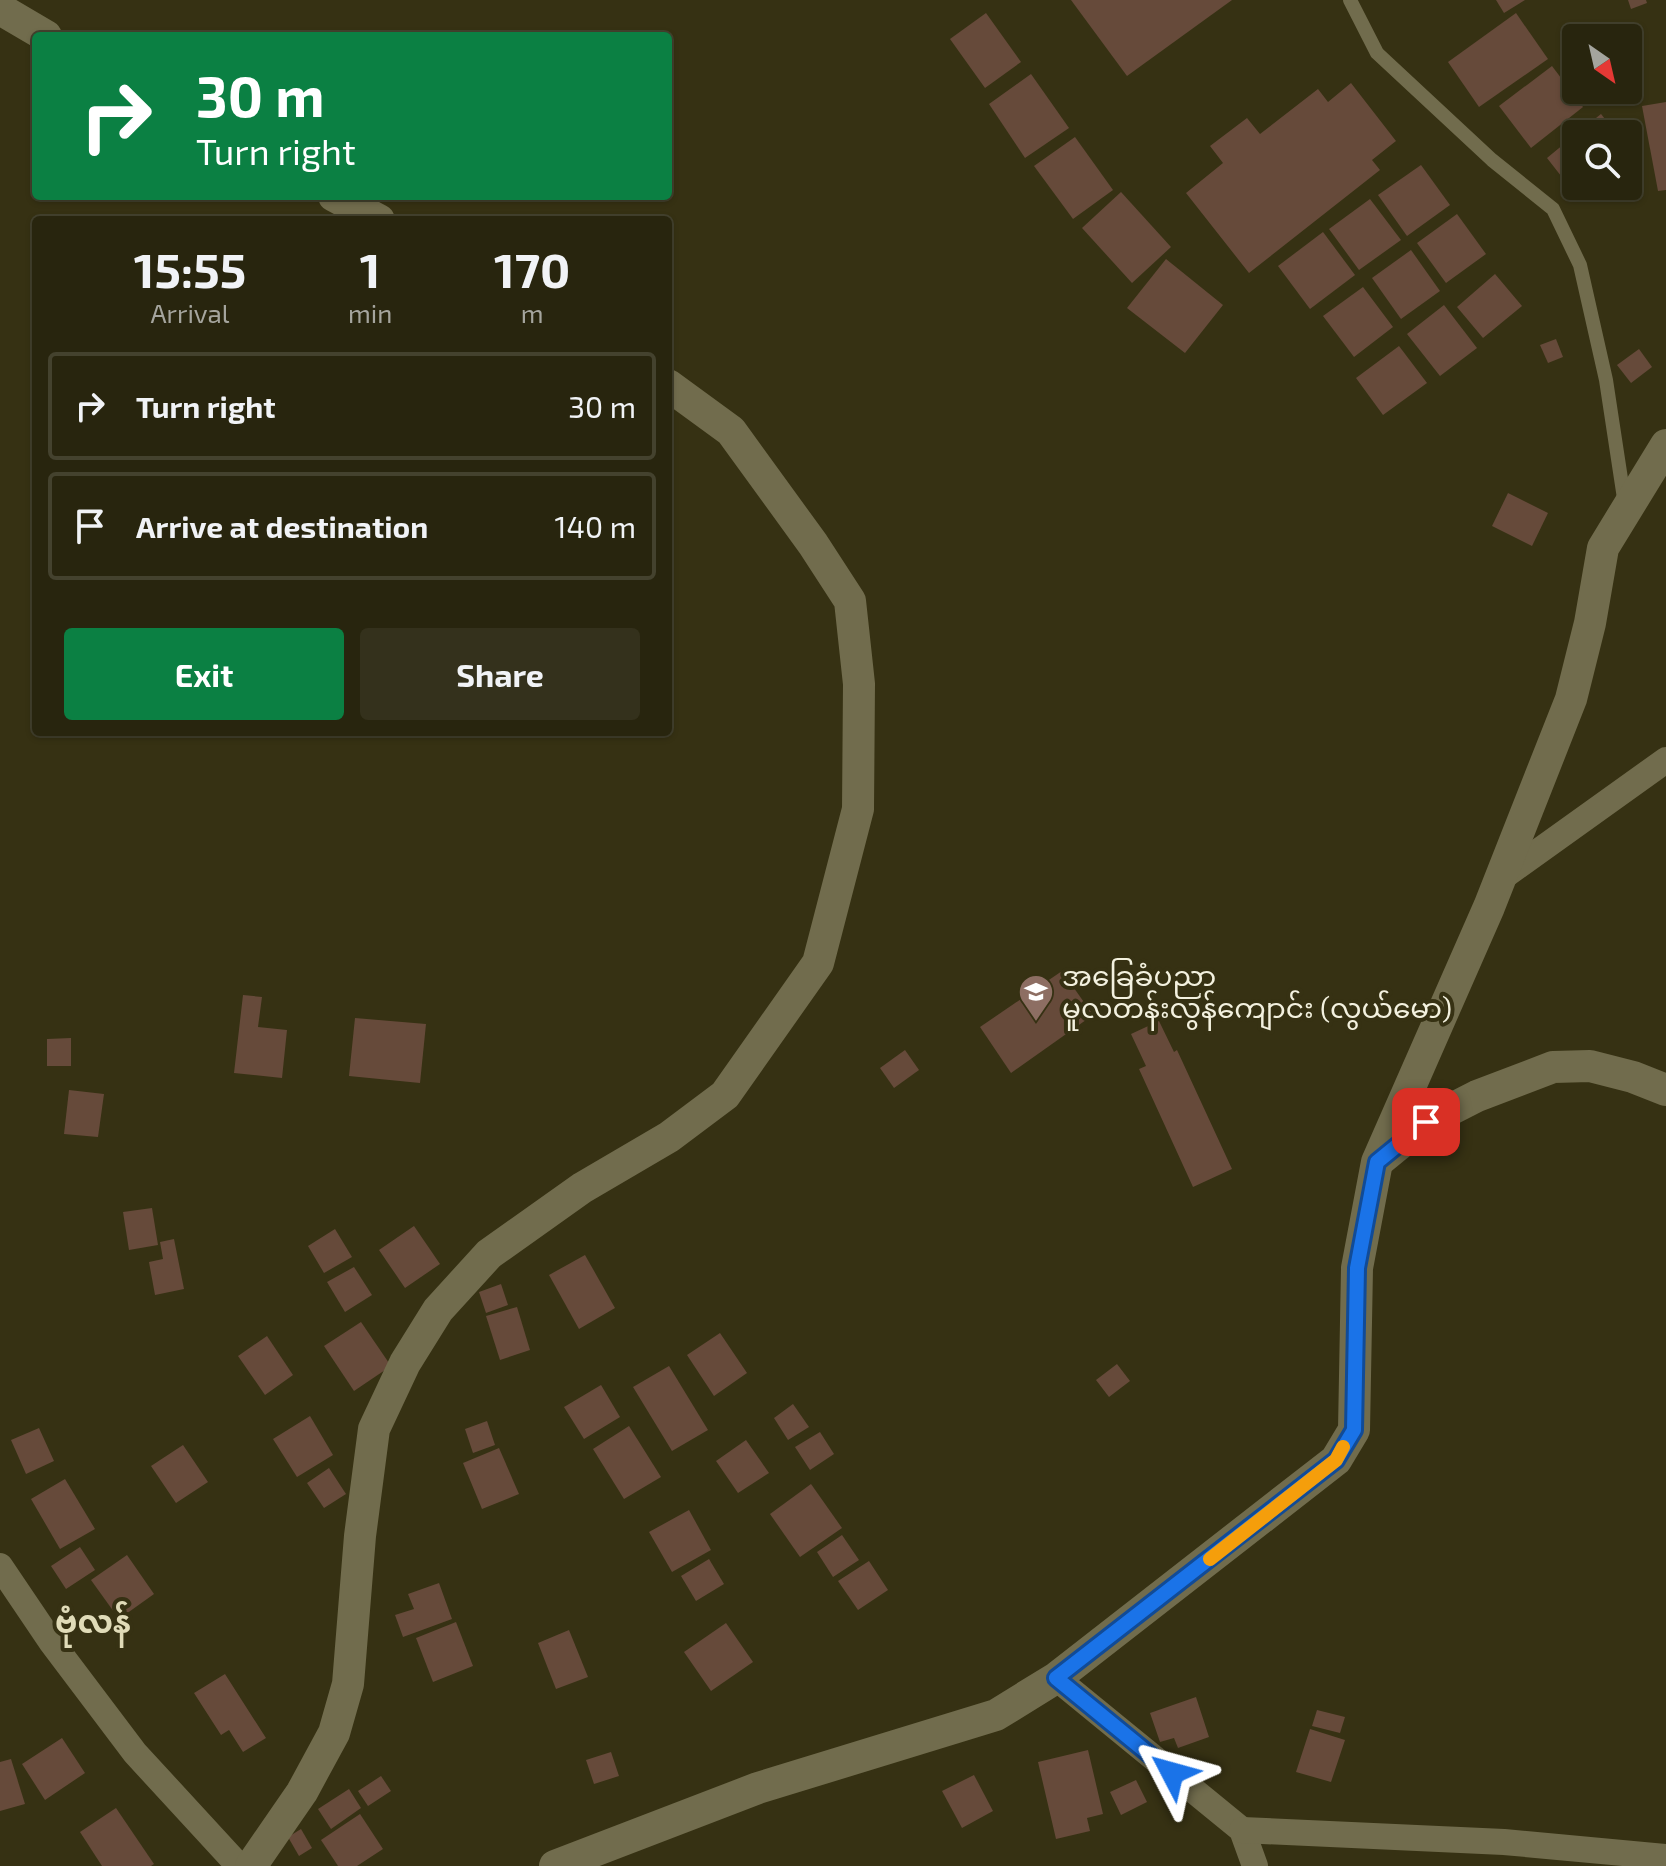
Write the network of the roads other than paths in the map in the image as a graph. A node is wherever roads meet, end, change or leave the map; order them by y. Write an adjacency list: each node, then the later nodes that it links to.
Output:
1 (1350, 0): 8 (lane)
2 (0, 9): 3 (street)
3 (39, 32)
4 (342, 200): 5 (street)
5 (372, 216)
6 (672, 388): 18 (street)
7 (1666, 445): 8 (street)
8 (1625, 509): 10 (street)
9 (1666, 760): 10 (street)
10 (1500, 879): 12 (street)
11 (1666, 1090): 12 (street)
12 (1377, 1162): 14 (street)
13 (0, 1566): 17 (street)
14 (1056, 1678): 15 (street); 19 (street)
15 (1242, 1830): 16 (street); 20 (street)
16 (1666, 1857)
17 (239, 1866)
18 (251, 1866)
19 (555, 1866)
20 (1255, 1866)

